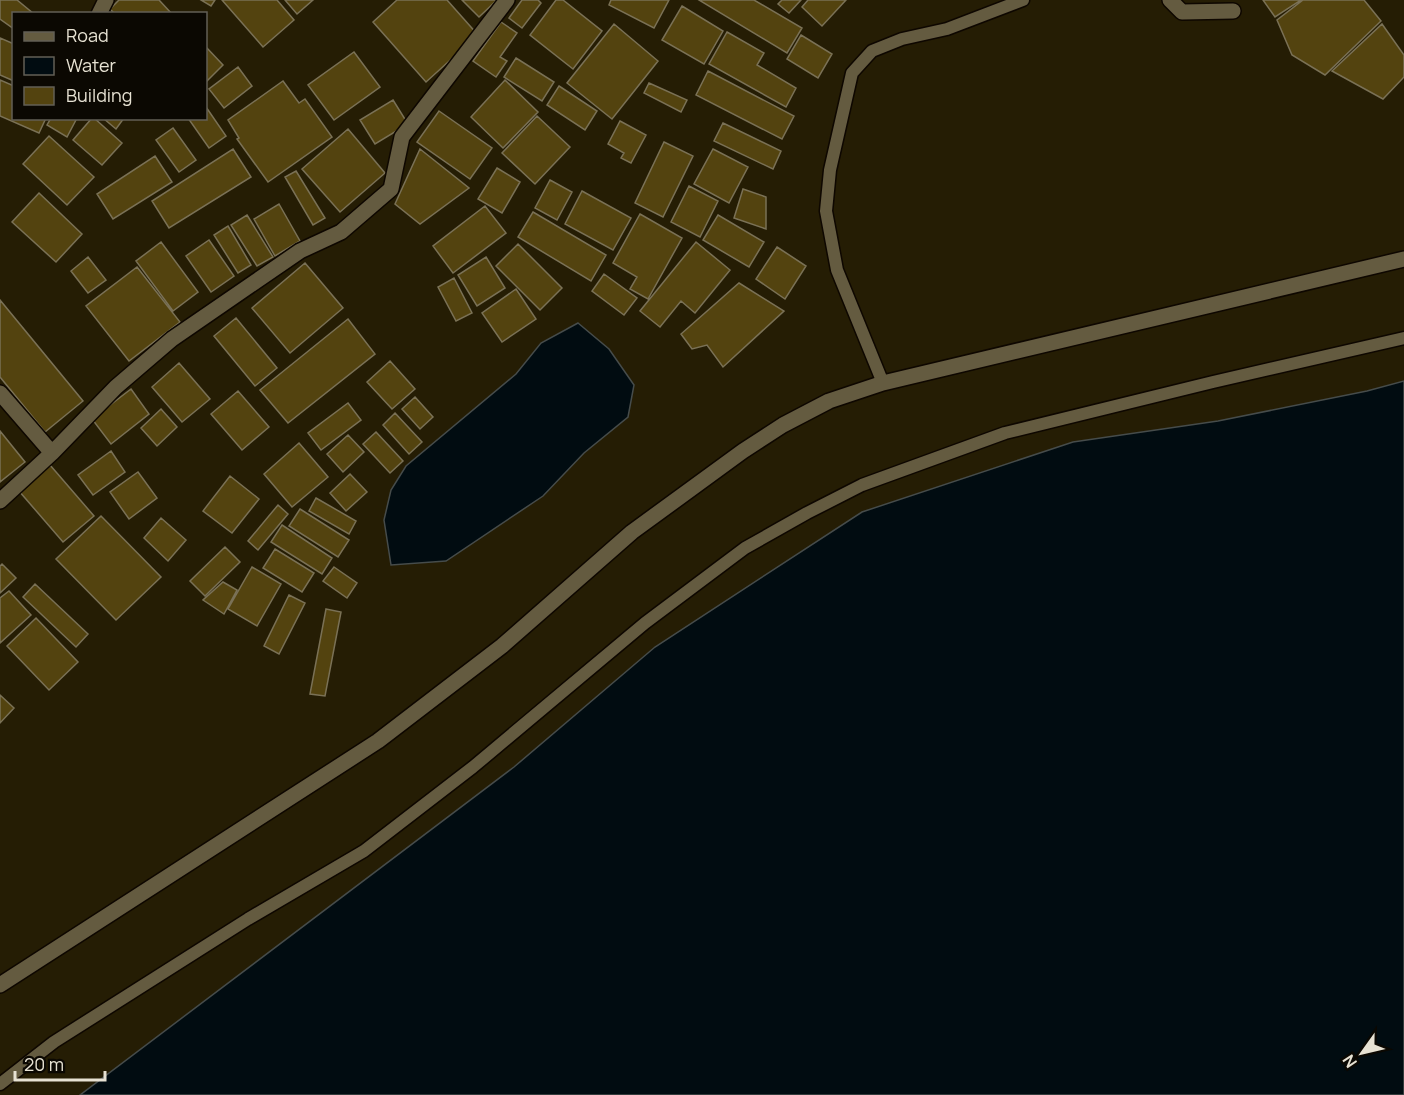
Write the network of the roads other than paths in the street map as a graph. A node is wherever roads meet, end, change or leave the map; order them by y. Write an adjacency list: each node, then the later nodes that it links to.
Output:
1 (507, 0): 9 (main road)
2 (1023, 0): 7 (lane)
3 (1170, 0): 4 (main road)
4 (1233, 11)
5 (1404, 259): 7 (main road)
6 (1404, 338): 12 (lane)
7 (883, 383): 11 (main road)
8 (0, 393): 9 (main road)
9 (52, 453): 10 (main road)
10 (0, 501)
11 (0, 985)
12 (0, 1084)

